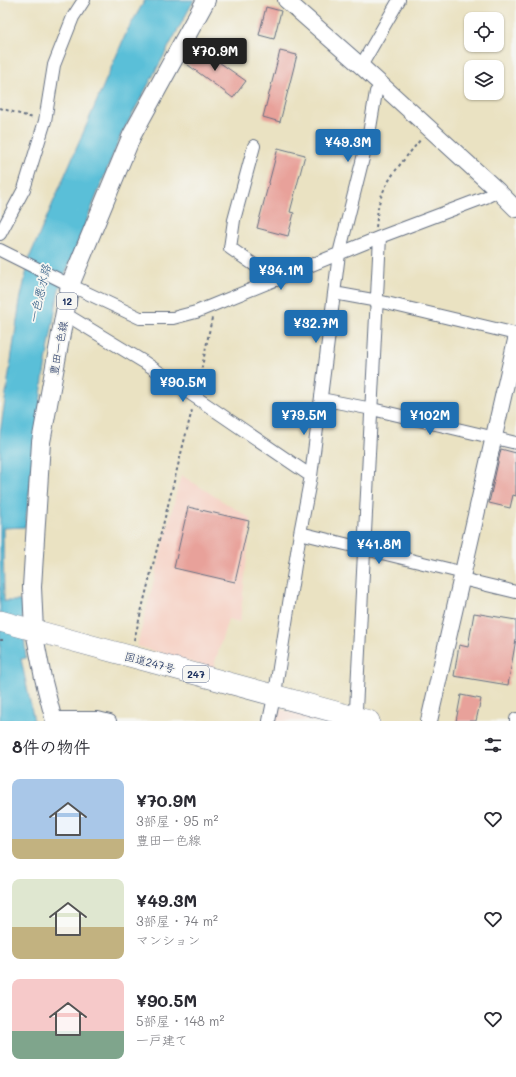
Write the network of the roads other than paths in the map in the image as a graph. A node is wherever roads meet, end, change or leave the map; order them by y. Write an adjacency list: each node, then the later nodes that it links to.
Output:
1 (84, 0): 11 (street)
2 (206, 0): 15 (main road, 豊田一色線 / 12)
3 (286, 0): 5 (street)
4 (399, 0): 5 (street)
5 (361, 66): 6 (street)
6 (382, 86): 8 (street); 13 (street)
7 (254, 146): 14 (street)
8 (498, 191): 9 (street); 10 (street)
9 (516, 209)
10 (378, 232): 13 (street); 17 (street)
11 (0, 234)
12 (0, 250): 15 (street)
13 (339, 254): 14 (street); 16 (street)
14 (276, 280): 15 (street)
15 (66, 283): 18 (main road, 豊田一色線 / 12)
16 (334, 293): 17 (street); 21 (street)
17 (378, 300): 19 (street); 22 (street)
18 (65, 314): 25 (street); 31 (main road, 豊田一色線 / 12)
19 (516, 334)
20 (516, 340): 23 (street)
21 (322, 399): 22 (street); 25 (street)
22 (372, 409): 23 (street); 27 (street)
23 (493, 438): 24 (street); 28 (street)
24 (516, 443)
25 (311, 476): 26 (street)
26 (300, 533): 27 (street); 32 (street)
27 (364, 550): 28 (street); 33 (street)
28 (463, 576): 29 (street); 37 (street)
29 (516, 592)
30 (0, 621): 31 (highway, 国道247号 / 247)
31 (28, 629): 32 (highway, 国道247号 / 247); 34 (street)
32 (274, 696): 33 (highway, 国道247号 / 247); 36 (street)
33 (362, 719)
34 (53, 720): 35 (street)
35 (110, 721)
36 (269, 721)
37 (429, 721)

